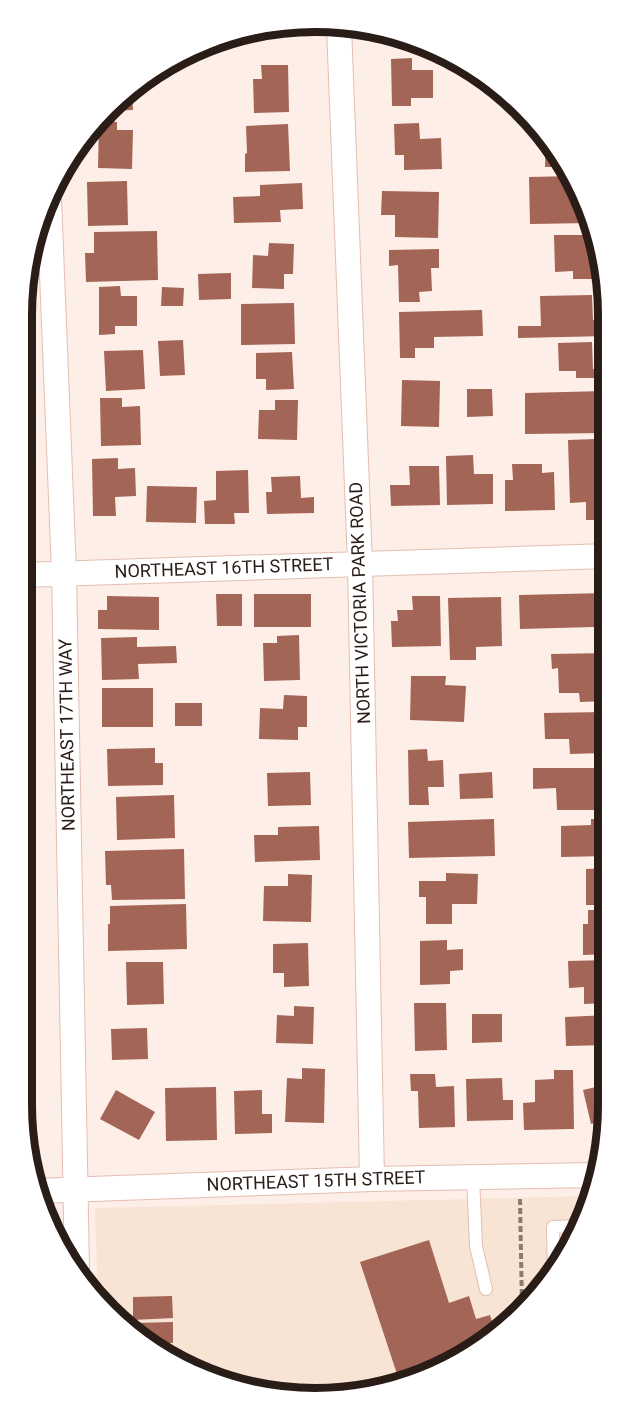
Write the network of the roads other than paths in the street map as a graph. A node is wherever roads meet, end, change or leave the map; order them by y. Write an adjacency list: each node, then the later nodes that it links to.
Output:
1 (339, 33): 4 (street, NORTH VICTORIA PARK ROAD)
2 (50, 216): 5 (street, NORTHEAST 17TH WAY)
3 (598, 556): 4 (street, NORTHEAST 16TH STREET)
4 (360, 564): 5 (street, NORTHEAST 16TH STREET); 9 (street, NORTH VICTORIA PARK ROAD)
5 (64, 573): 6 (street, NORTHEAST 16TH STREET); 10 (street, NORTHEAST 17TH WAY)
6 (32, 574)
7 (590, 1175): 8 (street, NORTHEAST 15TH STREET)
8 (473, 1177): 9 (street, NORTHEAST 15TH STREET); 15 (lane)
9 (372, 1179): 10 (street, NORTHEAST 15TH STREET)
10 (75, 1189): 11 (street, NORTHEAST 15TH STREET); 14 (street, NORTHEAST 17TH WAY)
11 (45, 1190)
12 (571, 1226): 13 (lane)
13 (554, 1259)
14 (78, 1261)
15 (486, 1289)

